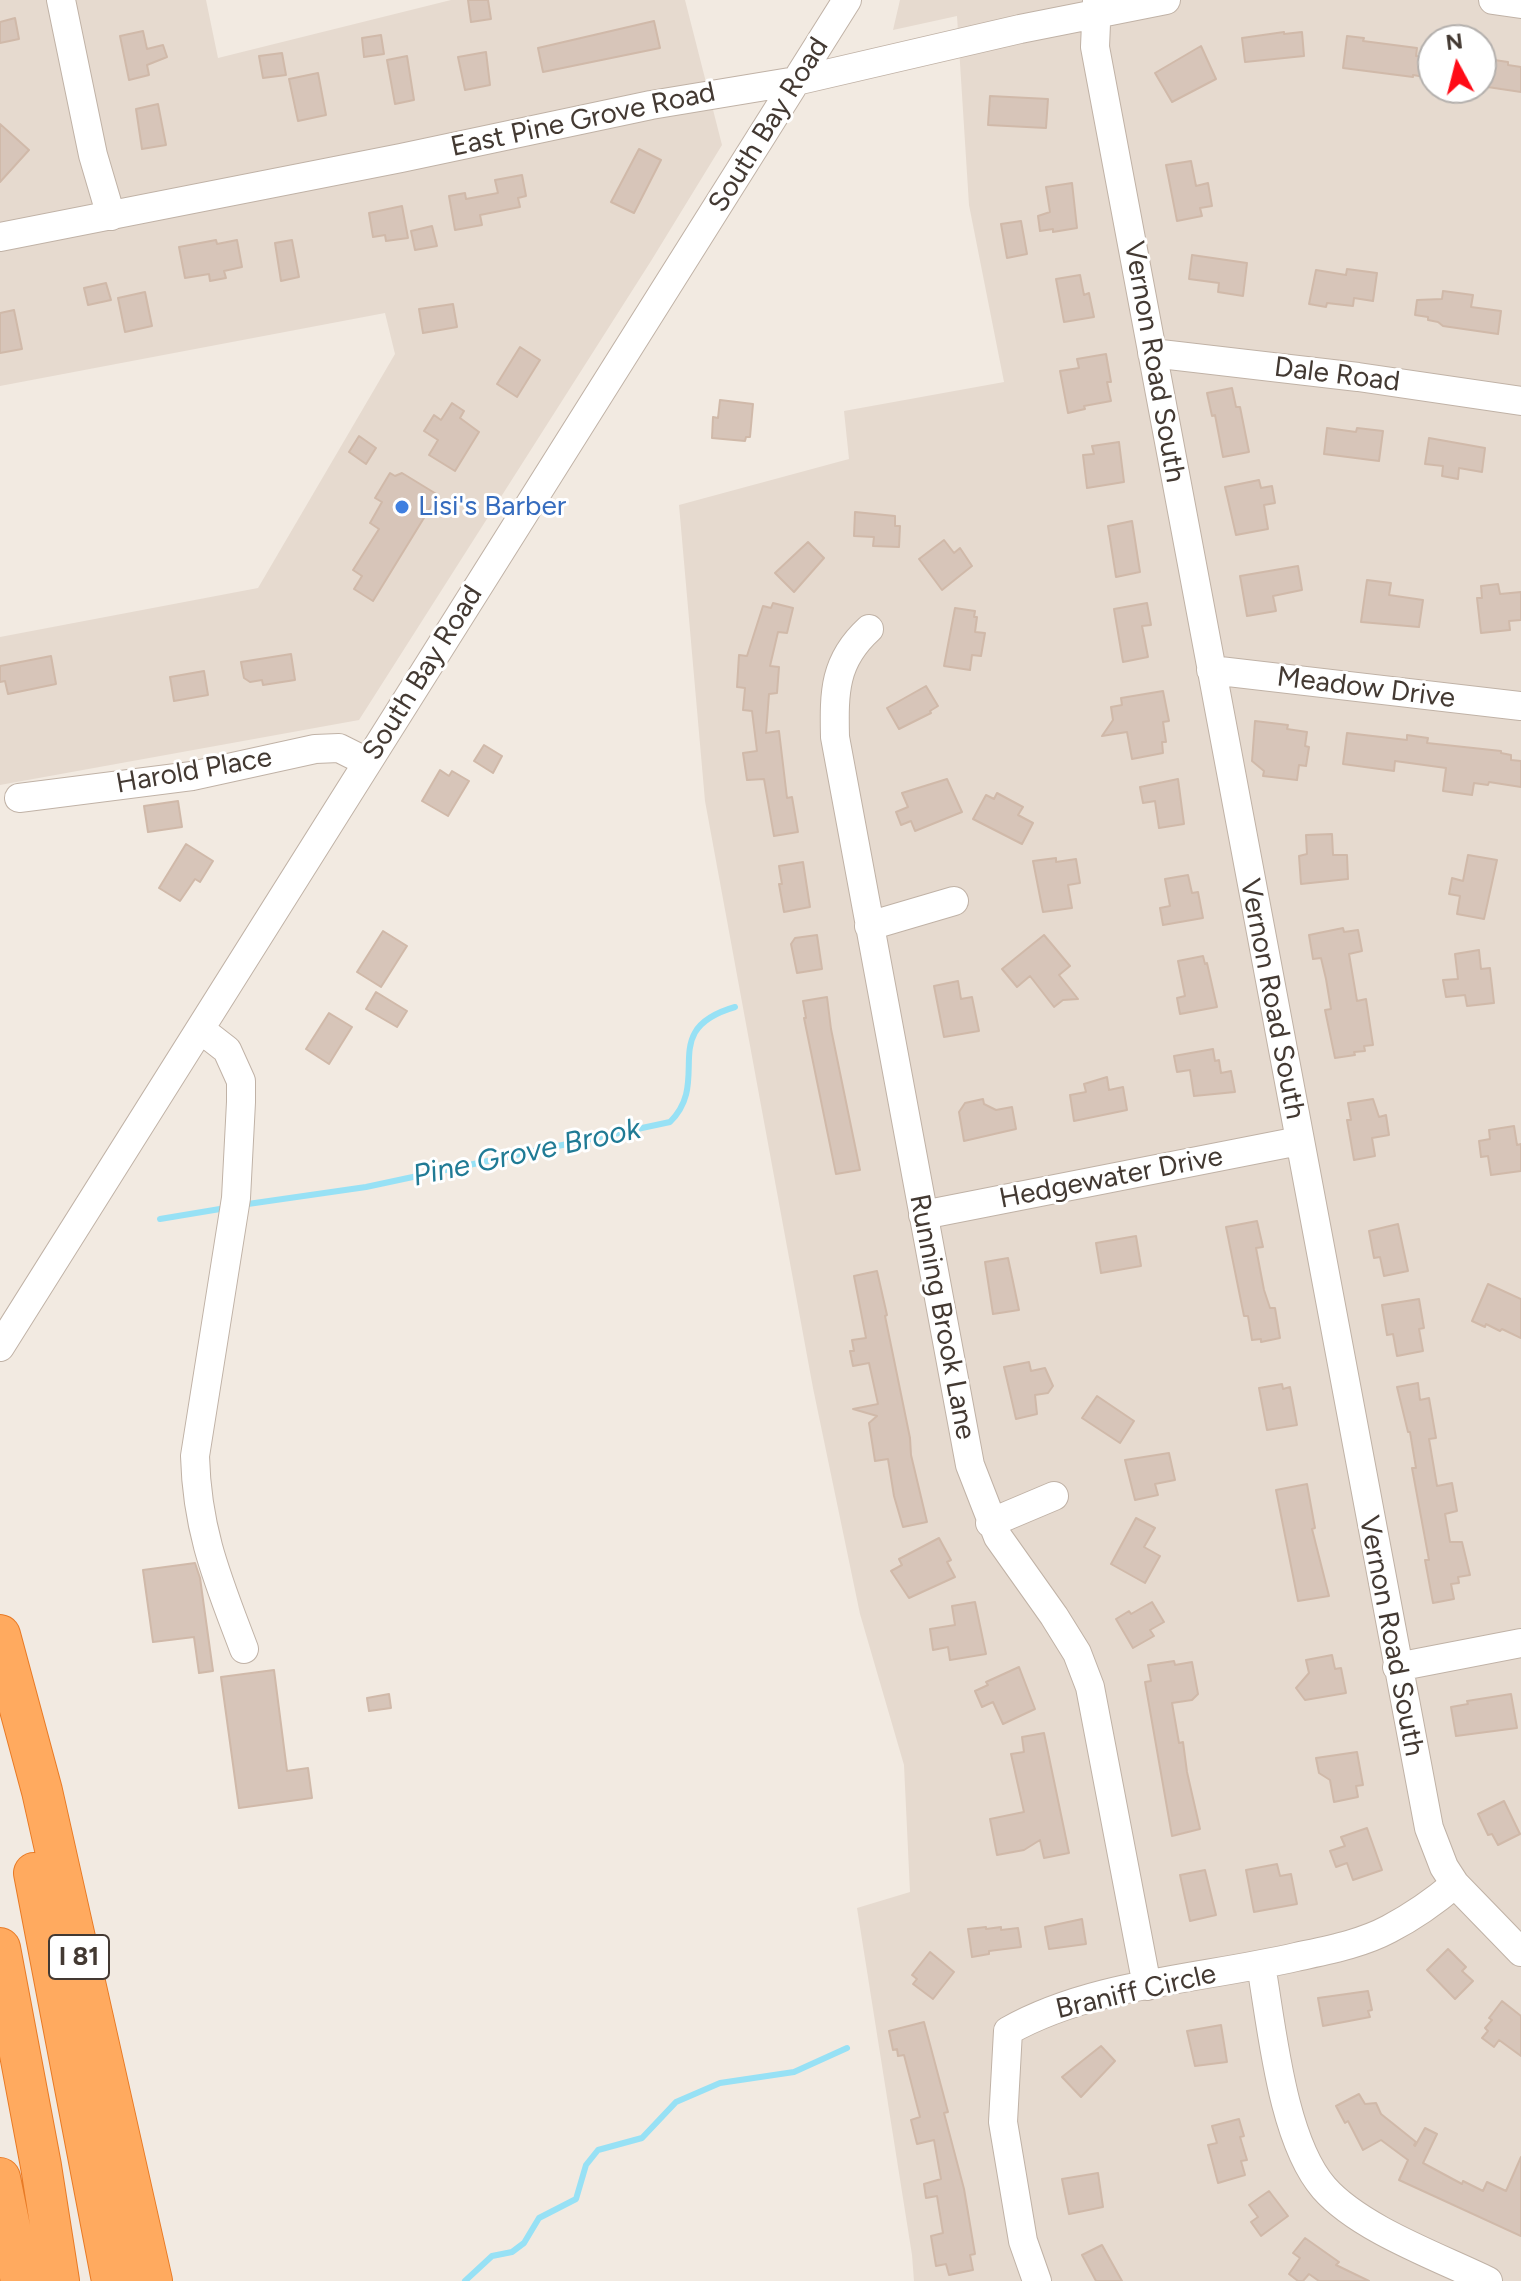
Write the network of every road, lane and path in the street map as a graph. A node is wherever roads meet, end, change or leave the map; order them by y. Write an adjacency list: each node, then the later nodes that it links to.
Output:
1 (61, 0): 8 (street)
2 (847, 0): 7 (street, South Bay Road)
3 (1166, 0): 6 (street, East Pine Grove Road)
4 (1493, 0): 5 (street)
5 (1521, 4)
6 (1097, 7): 7 (street, East Pine Grove Road); 10 (street, Vernon Road South)
7 (796, 81): 8 (street, East Pine Grove Road); 15 (street, South Bay Road)
8 (111, 216): 9 (street, East Pine Grove Road)
9 (0, 237)
10 (1152, 353): 11 (street, Dale Road); 13 (street, Vernon Road South)
11 (1521, 401)
12 (869, 629): 18 (street, Running Brook Lane)
13 (1211, 670): 14 (street, Meadow Drive); 20 (street, Vernon Road South)
14 (1521, 706)
15 (367, 762): 16 (street, Harold Place); 19 (street, South Bay Road)
16 (19, 798)
17 (954, 901): 18 (street)
18 (869, 926): 21 (street, Running Brook Lane)
19 (200, 1029): 22 (street, South Bay Road); 27 (street)
20 (1299, 1141): 21 (street, Hedgewater Drive); 28 (street, Vernon Road South)
21 (923, 1215): 24 (street, Running Brook Lane)
22 (0, 1347)
23 (1054, 1496): 24 (street)
24 (990, 1523): 34 (street, Running Brook Lane)
25 (0, 1635): 39 (highway, I 81)
26 (1521, 1643): 28 (street)
27 (244, 1649)
28 (1397, 1667): 30 (street, Vernon Road South)
29 (0, 1686): 38 (highway)
30 (1455, 1884): 32 (street, Vernon Road South); 33 (street, Braniff Circle)
31 (0, 1948): 37 (highway)
32 (1521, 1952)
33 (1261, 1965): 34 (street, Braniff Circle); 41 (street)
34 (1147, 1986): 40 (street, Braniff Circle)
35 (0, 2178): 36 (highway)
36 (21, 2281)
37 (59, 2281)
38 (112, 2281)
39 (152, 2281)
40 (1037, 2281)
41 (1488, 2281)

